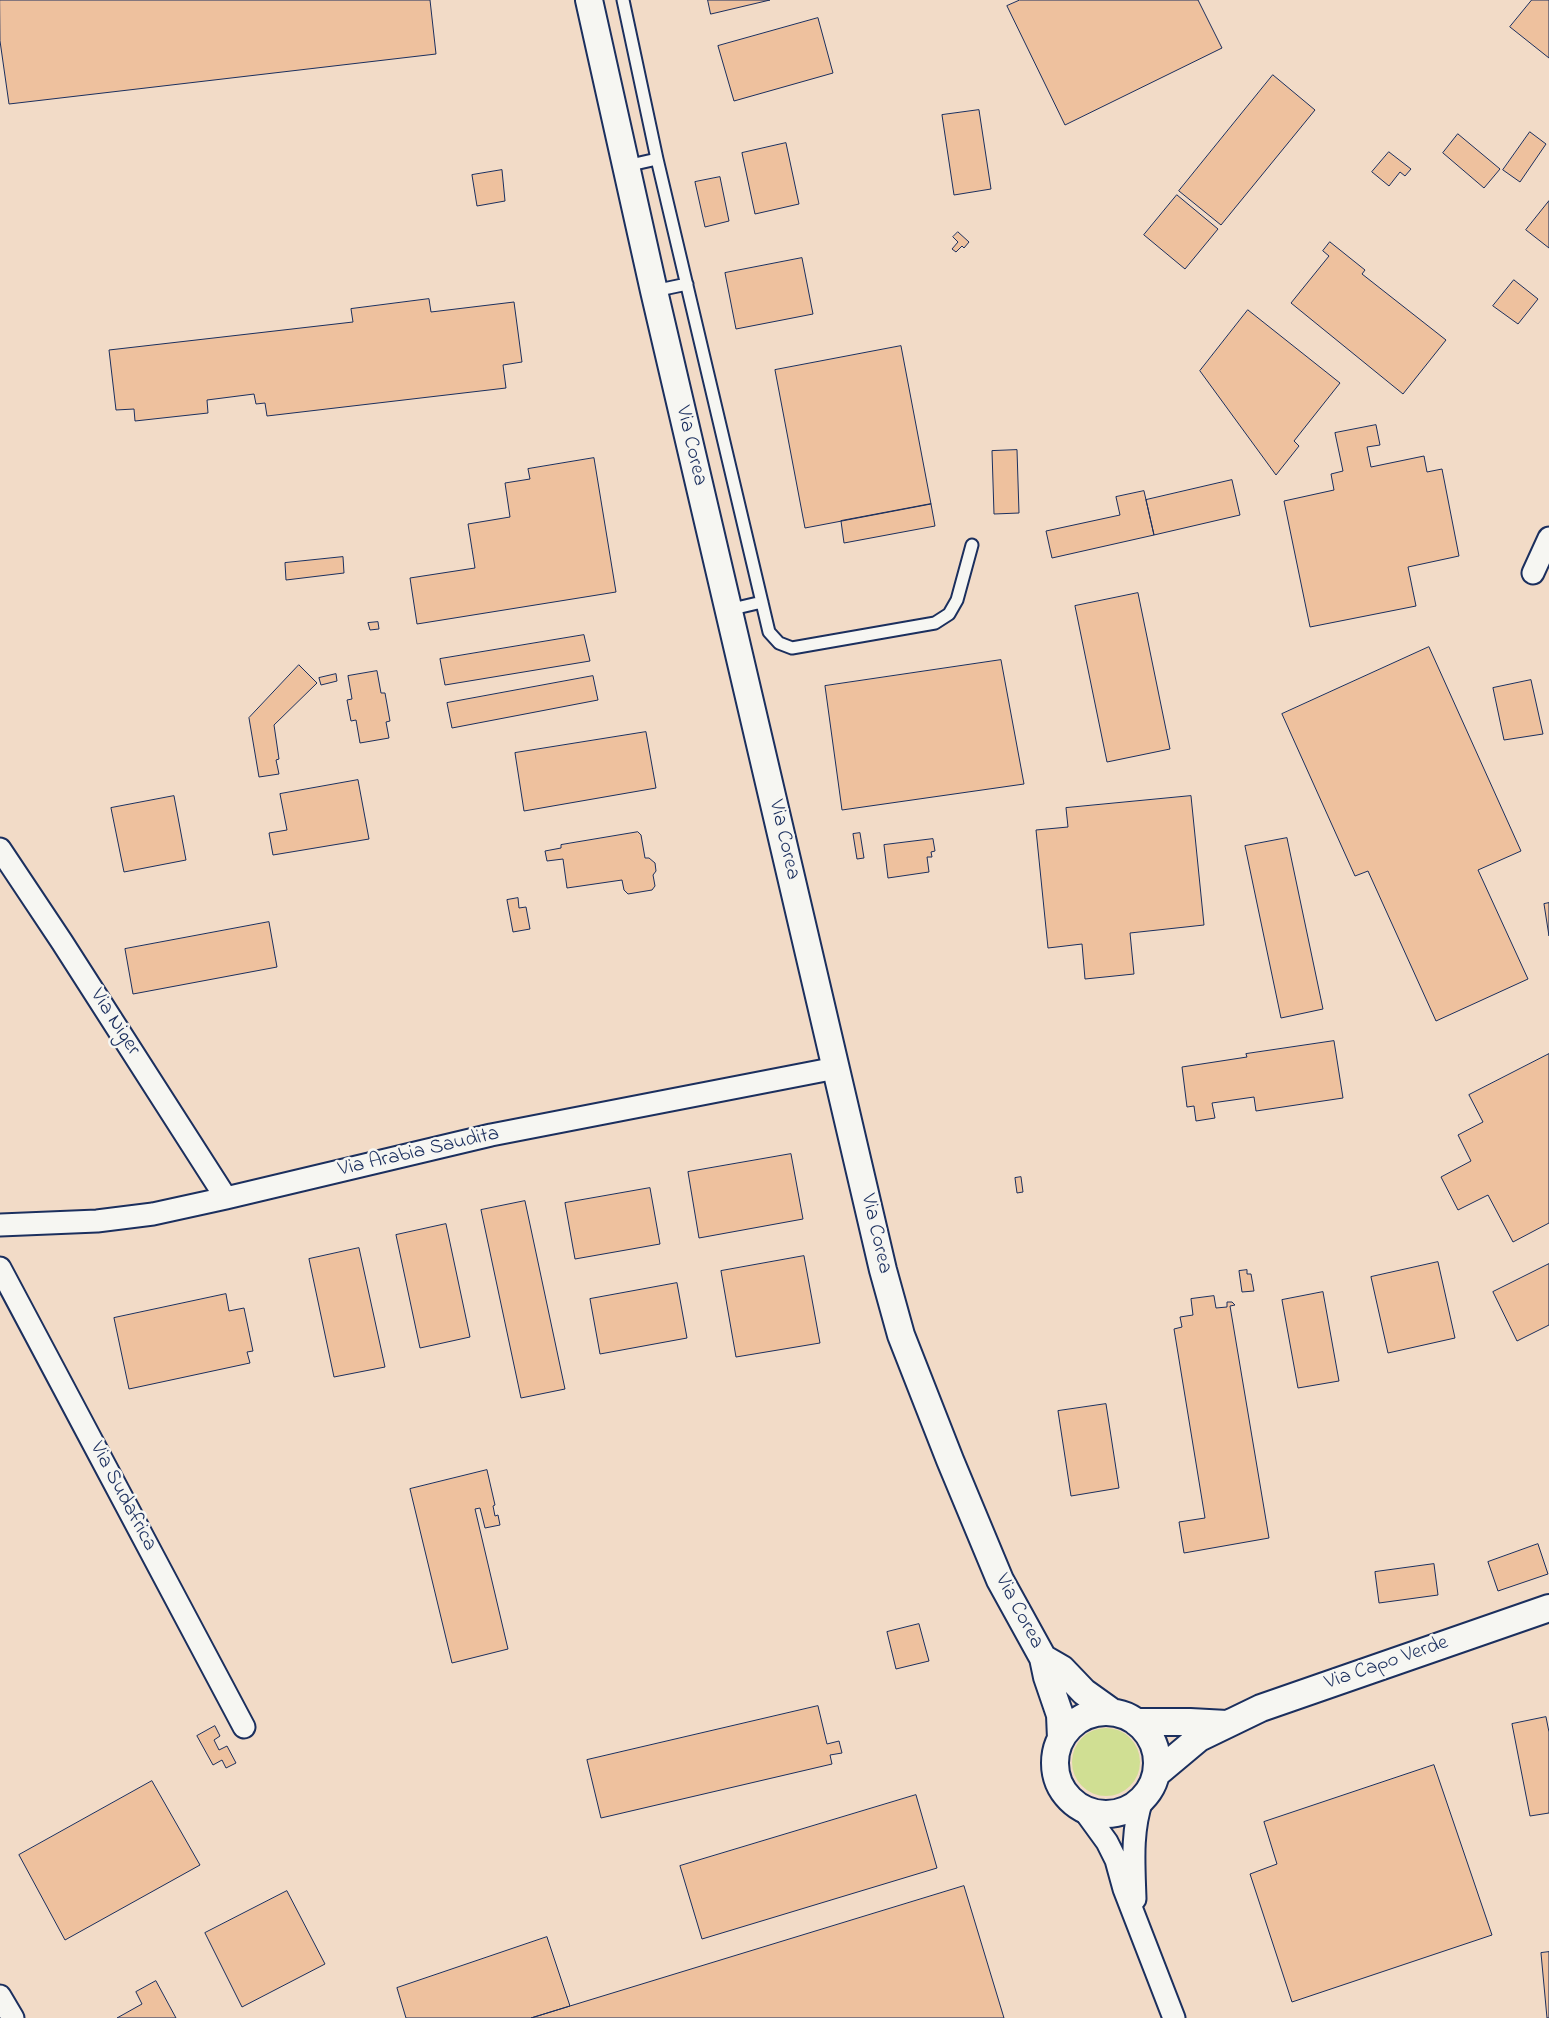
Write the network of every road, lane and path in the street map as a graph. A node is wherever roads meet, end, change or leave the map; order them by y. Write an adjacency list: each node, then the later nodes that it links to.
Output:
1 (589, 0): 4 (street, Via Corea)
2 (623, 0): 3 (lane)
3 (657, 158): 4 (lane); 5 (lane)
4 (626, 166): 6 (street, Via Corea)
5 (687, 284): 6 (lane); 10 (lane)
6 (654, 291): 11 (street, Via Corea)
7 (1549, 538): 9 (street)
8 (972, 544): 10 (lane)
9 (1533, 573)
10 (762, 602): 11 (lane)
11 (728, 610): 13 (street, Via Corea)
12 (0, 849): 14 (street, Via Niger)
13 (836, 1068): 14 (street, Via Arabia Saudita); 18 (street, Via Corea)
14 (226, 1198): 15 (street, Via Arabia Saudita)
15 (0, 1225)
16 (0, 1268): 22 (street, Via Sudafrica)
17 (1549, 1608): 21 (street, Via Capo Verde)
18 (1043, 1658): 19 (street); 23 (street)
19 (1112, 1712): 20 (street); 23 (street)
20 (1136, 1722): 21 (street); 24 (street)
21 (1228, 1724): 24 (street, Via Capo Verde)
22 (244, 1727)
23 (1061, 1739): 26 (street)
24 (1156, 1774): 25 (street)
25 (1142, 1800): 26 (street); 27 (street)
26 (1083, 1809): 27 (street)
27 (1136, 1916): 30 (street)
28 (0, 1996): 29 (street)
29 (13, 2018)
30 (1174, 2018)

